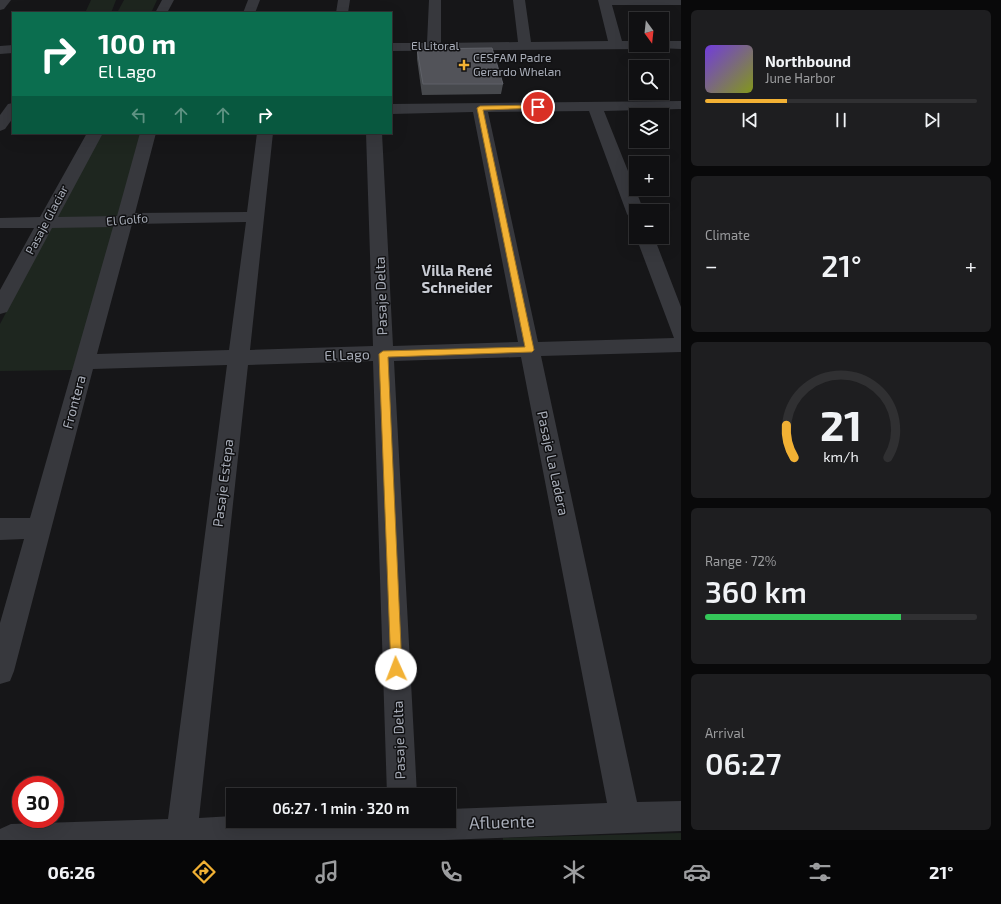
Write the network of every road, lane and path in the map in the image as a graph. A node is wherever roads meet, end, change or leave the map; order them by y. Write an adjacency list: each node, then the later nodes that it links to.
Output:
1 (5, 0): 9 (street)
2 (168, 0): 10 (street)
3 (254, 0): 11 (street)
4 (344, 0): 12 (street)
5 (435, 0): 15 (street)
6 (519, 0): 16 (street)
7 (604, 0): 8 (street); 13 (street)
8 (681, 1)
9 (0, 6)
10 (162, 12)
11 (249, 12)
12 (342, 12)
13 (616, 45): 14 (street, El Litoral); 16 (street, El Litoral)
14 (629, 45)
15 (434, 46): 16 (street, El Litoral); 18 (street, El Litoral)
16 (525, 46)
17 (669, 46): 19 (street)
18 (392, 47)
19 (680, 47)
20 (12, 49): 21 (street)
21 (0, 50)
22 (681, 105): 23 (street)
23 (595, 106): 25 (street); 32 (street)
24 (12, 108): 27 (street)
25 (480, 108): 26 (street); 41 (street, Pasaje La Ladera)
26 (392, 109)
27 (0, 126)
28 (93, 134): 35 (street, Pasaje Glaciar)
29 (148, 134): 34 (street, Frontera)
30 (265, 134): 33 (street, Pasaje Estepa)
31 (374, 134): 42 (street, Pasaje Delta)
32 (632, 204)
33 (255, 218): 34 (street, El Golfo); 43 (street, Pasaje Estepa)
34 (124, 220): 35 (street, El Golfo); 44 (street, Frontera)
35 (46, 222): 36 (street, El Golfo); 38 (street, Pasaje Glaciar)
36 (0, 223)
37 (648, 244): 39 (street)
38 (0, 308)
39 (681, 333)
40 (681, 345): 41 (street, El Lago)
41 (529, 350): 42 (street, El Lago); 50 (street, Pasaje La Ladera)
42 (383, 354): 43 (street, El Lago); 48 (street, Pasaje Delta)
43 (238, 358): 44 (street, El Lago); 54 (street, Pasaje Estepa)
44 (85, 362): 45 (street, Frontera)
45 (39, 528): 46 (street); 47 (street, Frontera)
46 (0, 529)
47 (0, 671)
48 (402, 788)
49 (681, 816): 50 (street, Afluente)
50 (625, 818): 53 (street, Afluente)
51 (335, 828): 55 (street, Afluente)
52 (456, 828): 53 (street, Afluente)
53 (487, 831)
54 (182, 834): 55 (street, Afluente); 56 (street, Afluente)
55 (227, 836)
56 (11, 840)

